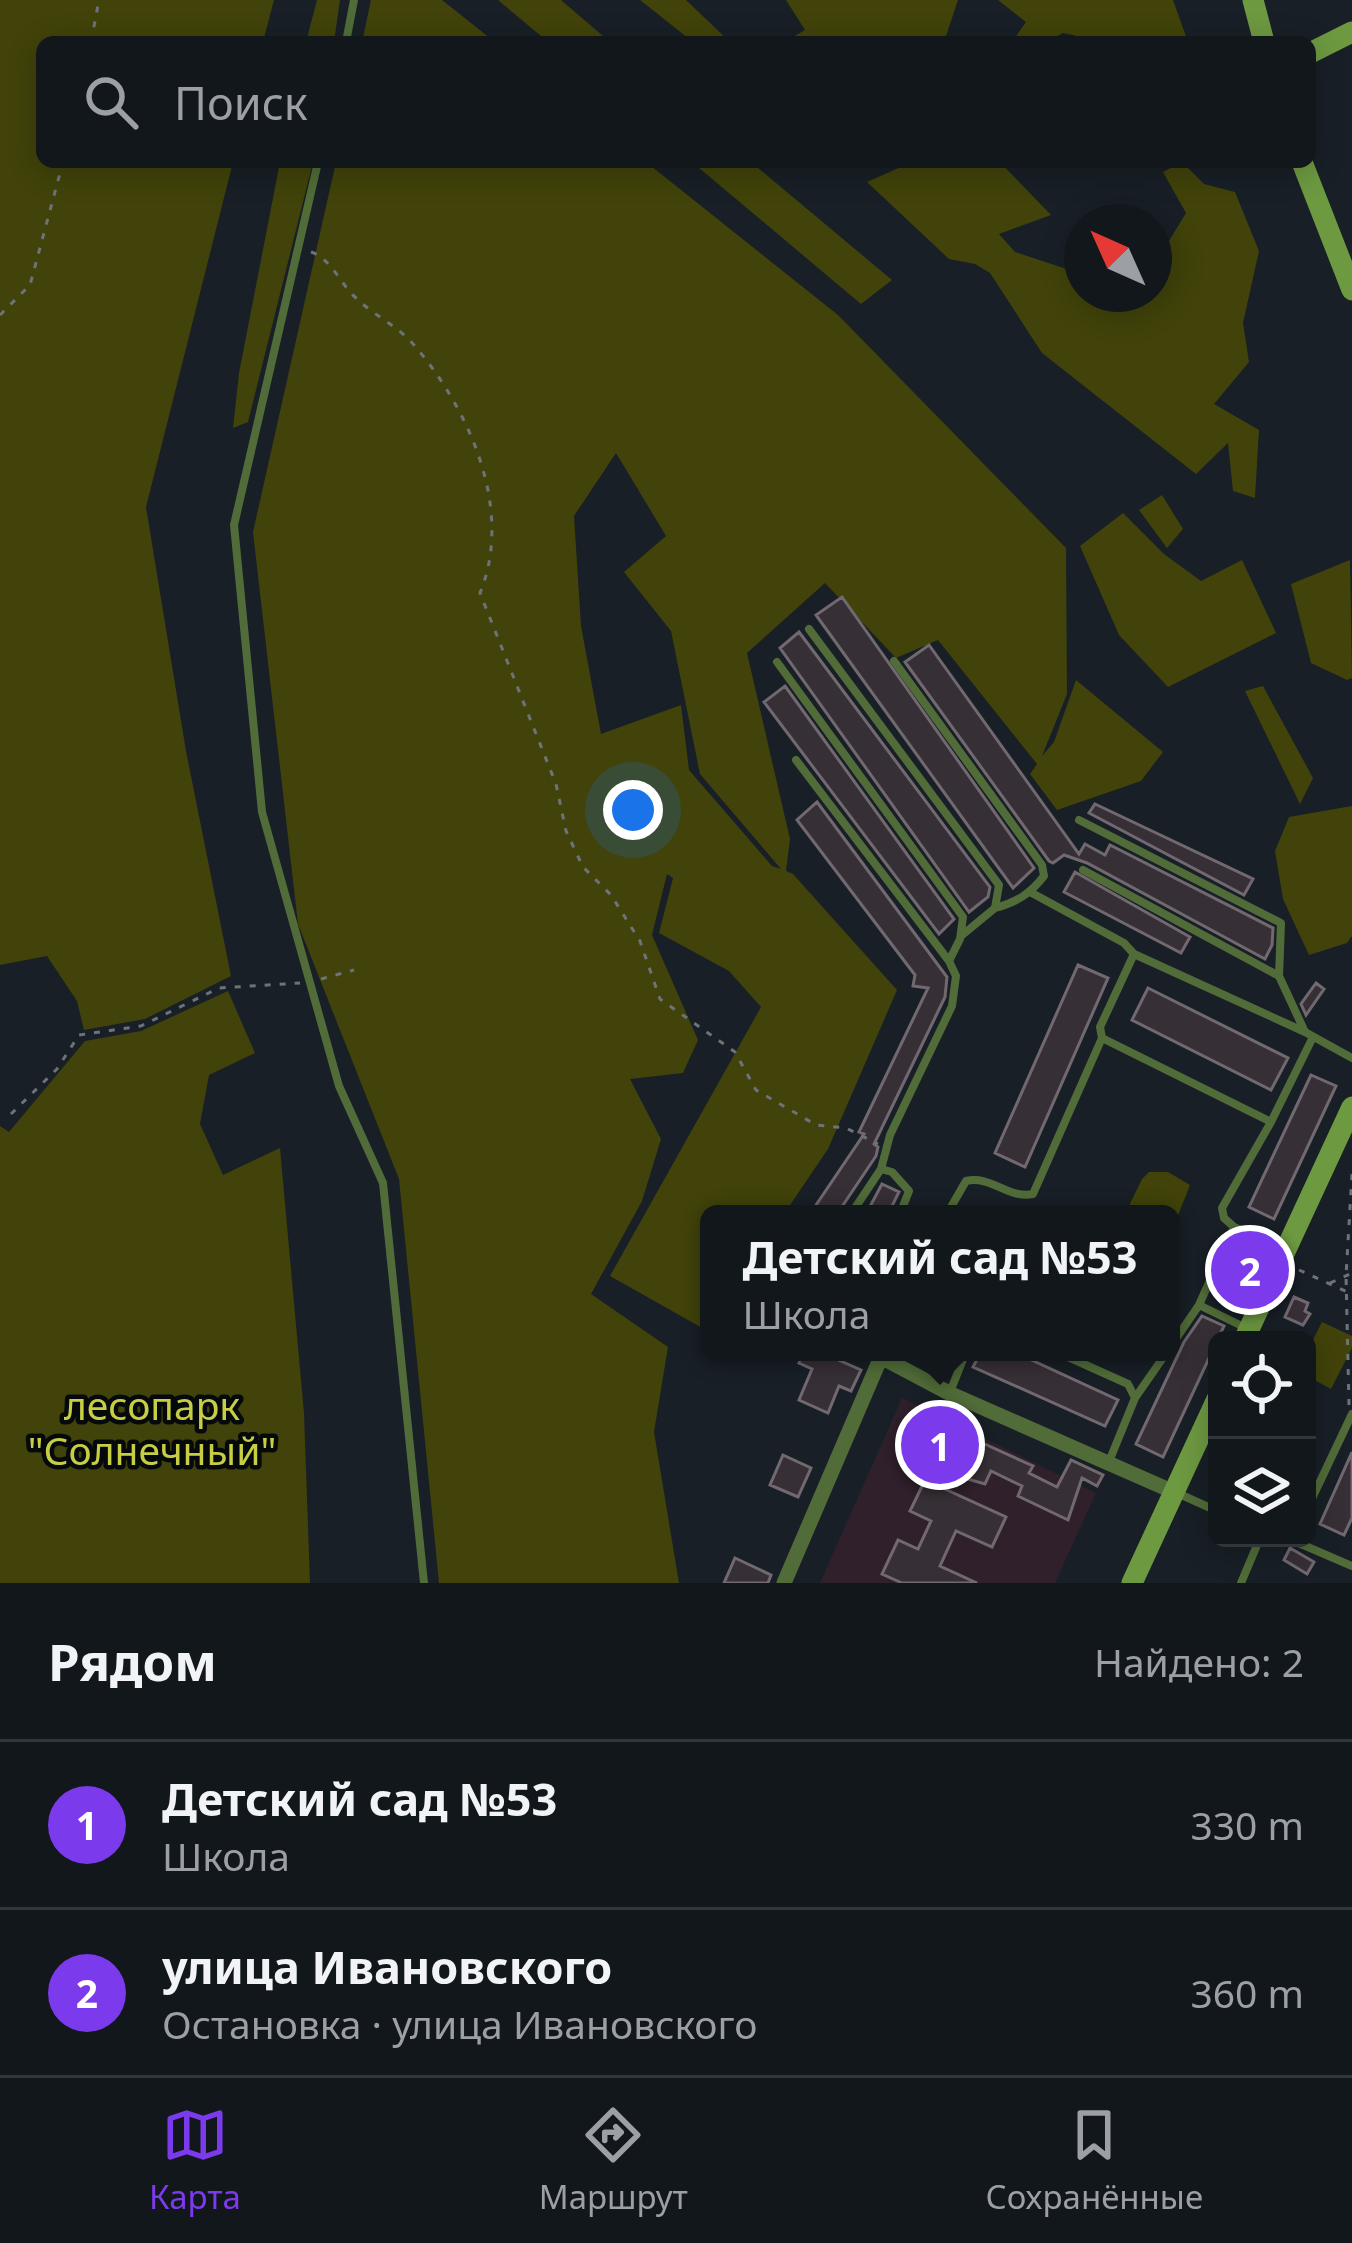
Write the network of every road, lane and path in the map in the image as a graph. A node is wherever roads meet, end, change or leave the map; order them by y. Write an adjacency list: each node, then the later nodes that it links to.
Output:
1 (99, 0): 5 (path)
2 (354, 0): 6 (lane)
3 (1253, 0): 7 (main road)
4 (1352, 32): 8 (main road)
5 (92, 36)
6 (347, 36)
7 (1262, 36)
8 (1316, 50)
9 (61, 168): 14 (path)
10 (317, 168): 12 (lane)
11 (1304, 168): 13 (main road)
12 (298, 247): 28 (lane); 35 (path)
13 (1352, 290)
14 (0, 315)
15 (809, 629): 22 (lane)
16 (894, 661): 21 (lane)
17 (777, 662): 23 (lane)
18 (796, 760): 25 (lane)
19 (1079, 820): 27 (lane)
20 (1083, 870): 27 (lane)
21 (1030, 892): 22 (lane); 24 (lane)
22 (995, 908): 23 (lane)
23 (961, 936): 25 (lane)
24 (1134, 954): 29 (lane); 30 (lane)
25 (949, 962): 36 (lane)
26 (354, 970): 28 (path)
27 (1279, 976): 29 (lane)
28 (308, 982): 33 (path); 66 (lane)
29 (1309, 1035): 31 (lane); 34 (lane)
30 (1102, 1038): 34 (lane); 40 (lane)
31 (1352, 1058)
32 (1352, 1107): 42 (main road)
33 (10, 1114)
34 (1271, 1122): 41 (lane)
35 (884, 1147)
36 (881, 1169): 38 (lane); 39 (lane)
37 (1352, 1174): 43 (path)
38 (857, 1205)
39 (904, 1205)
40 (952, 1205)
41 (1234, 1227): 42 (lane); 46 (lane)
42 (1283, 1256): 44 (path); 48 (main road)
43 (1349, 1275): 44 (path); 45 (path)
44 (1328, 1283): 45 (path)
45 (1349, 1293): 57 (path)
46 (1199, 1305): 47 (lane); 49 (lane)
47 (1241, 1331)
48 (1249, 1331)
49 (1180, 1333)
50 (875, 1361): 67 (street)
51 (891, 1361): 55 (street)
52 (962, 1361): 55 (lane)
53 (1077, 1361): 56 (lane)
54 (1161, 1361): 56 (lane)
55 (949, 1393): 59 (street)
56 (1135, 1398): 59 (lane)
57 (1351, 1416): 60 (lane)
58 (1208, 1418): 61 (main road)
59 (1108, 1463): 61 (street)
60 (1316, 1490)
61 (1174, 1492): 62 (lane); 68 (main road)
62 (1208, 1507)
63 (1256, 1547): 69 (lane)
64 (1309, 1547): 65 (lane)
65 (1352, 1566)
66 (424, 1583)
67 (784, 1583)
68 (1132, 1583)
69 (1241, 1583)

